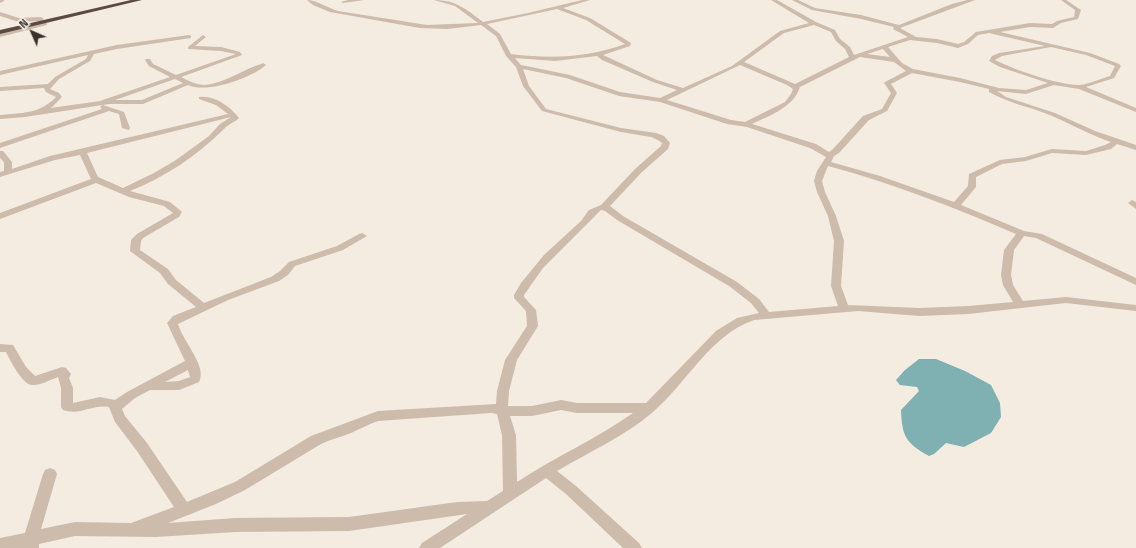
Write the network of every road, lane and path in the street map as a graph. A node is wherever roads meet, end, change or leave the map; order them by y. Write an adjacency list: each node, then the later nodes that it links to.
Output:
1 (139, 0): 14 (highway)
2 (309, 0): 16 (street)
3 (362, 0): 11 (street)
4 (436, 0): 16 (street)
5 (588, 0): 12 (street)
6 (773, 0): 7 (street); 15 (street)
7 (784, 0)
8 (794, 0): 17 (street)
9 (973, 0): 17 (street)
10 (1063, 0): 18 (street)
11 (343, 2)
12 (558, 8): 16 (street); 26 (street)
13 (0, 14): 14 (street)
14 (42, 21): 19 (highway)
15 (814, 23): 28 (street); 31 (street)
16 (481, 24): 27 (street)
17 (898, 26): 22 (street)
18 (993, 31): 22 (street); 24 (street)
19 (0, 33)
20 (189, 37): 25 (street)
21 (202, 37): 36 (street)
22 (913, 37): 23 (street)
23 (883, 46): 28 (street); 30 (street)
24 (1056, 47): 38 (street); 41 (street)
25 (91, 54): 35 (street); 40 (street)
26 (599, 55): 27 (street); 44 (street)
27 (509, 56): 33 (street)
28 (856, 56): 30 (street); 42 (street)
29 (148, 60): 36 (street)
30 (896, 60): 34 (street)
31 (740, 64): 42 (street); 44 (street)
32 (263, 65): 37 (street)
33 (519, 66): 46 (street); 66 (street)
34 (911, 71): 39 (street); 61 (street)
35 (0, 73)
36 (174, 77): 37 (street); 47 (street)
37 (188, 83): 47 (street)
38 (1058, 83): 39 (street); 41 (street)
39 (975, 84): 56 (street)
40 (49, 86): 43 (street); 51 (street)
41 (1080, 87): 50 (street)
42 (796, 88): 54 (street)
43 (0, 89)
44 (684, 90): 46 (street)
45 (201, 98): 52 (street)
46 (661, 100): 54 (street)
47 (103, 102): 48 (street)
48 (77, 105): 49 (street); 51 (street)
49 (108, 109): 55 (street); 57 (street)
50 (1136, 110)
51 (39, 112): 53 (street)
52 (233, 115): 59 (street); 64 (street)
53 (0, 116)
54 (748, 125): 61 (street)
55 (126, 128)
56 (1116, 141): 58 (street); 65 (street)
57 (0, 146)
58 (1136, 148)
59 (83, 152): 62 (street); 63 (street)
60 (0, 153): 62 (street)
61 (828, 159): 65 (street); 74 (street)
62 (4, 173)
63 (95, 179): 64 (street); 67 (street)
64 (122, 191): 72 (street)
65 (956, 205): 68 (street)
66 (606, 208): 75 (street); 79 (street)
67 (0, 216)
68 (1022, 233): 70 (street); 71 (street)
69 (362, 236): 72 (street)
70 (1136, 282)
71 (1019, 304): 73 (street); 74 (street)
72 (203, 307): 78 (street)
73 (1136, 308)
74 (844, 309): 75 (street)
75 (766, 315): 77 (street)
76 (0, 348): 78 (street)
77 (649, 408): 79 (street); 80 (street)
78 (116, 409): 84 (street)
79 (502, 410): 82 (street); 84 (street)
80 (546, 470): 82 (street); 89 (street)
81 (50, 474): 86 (street)
82 (510, 494): 83 (street)
83 (489, 506): 85 (street); 88 (street)
84 (184, 510): 85 (street)
85 (130, 530): 86 (street)
86 (31, 543): 87 (street)
87 (0, 545)
88 (427, 548)
89 (634, 548)

